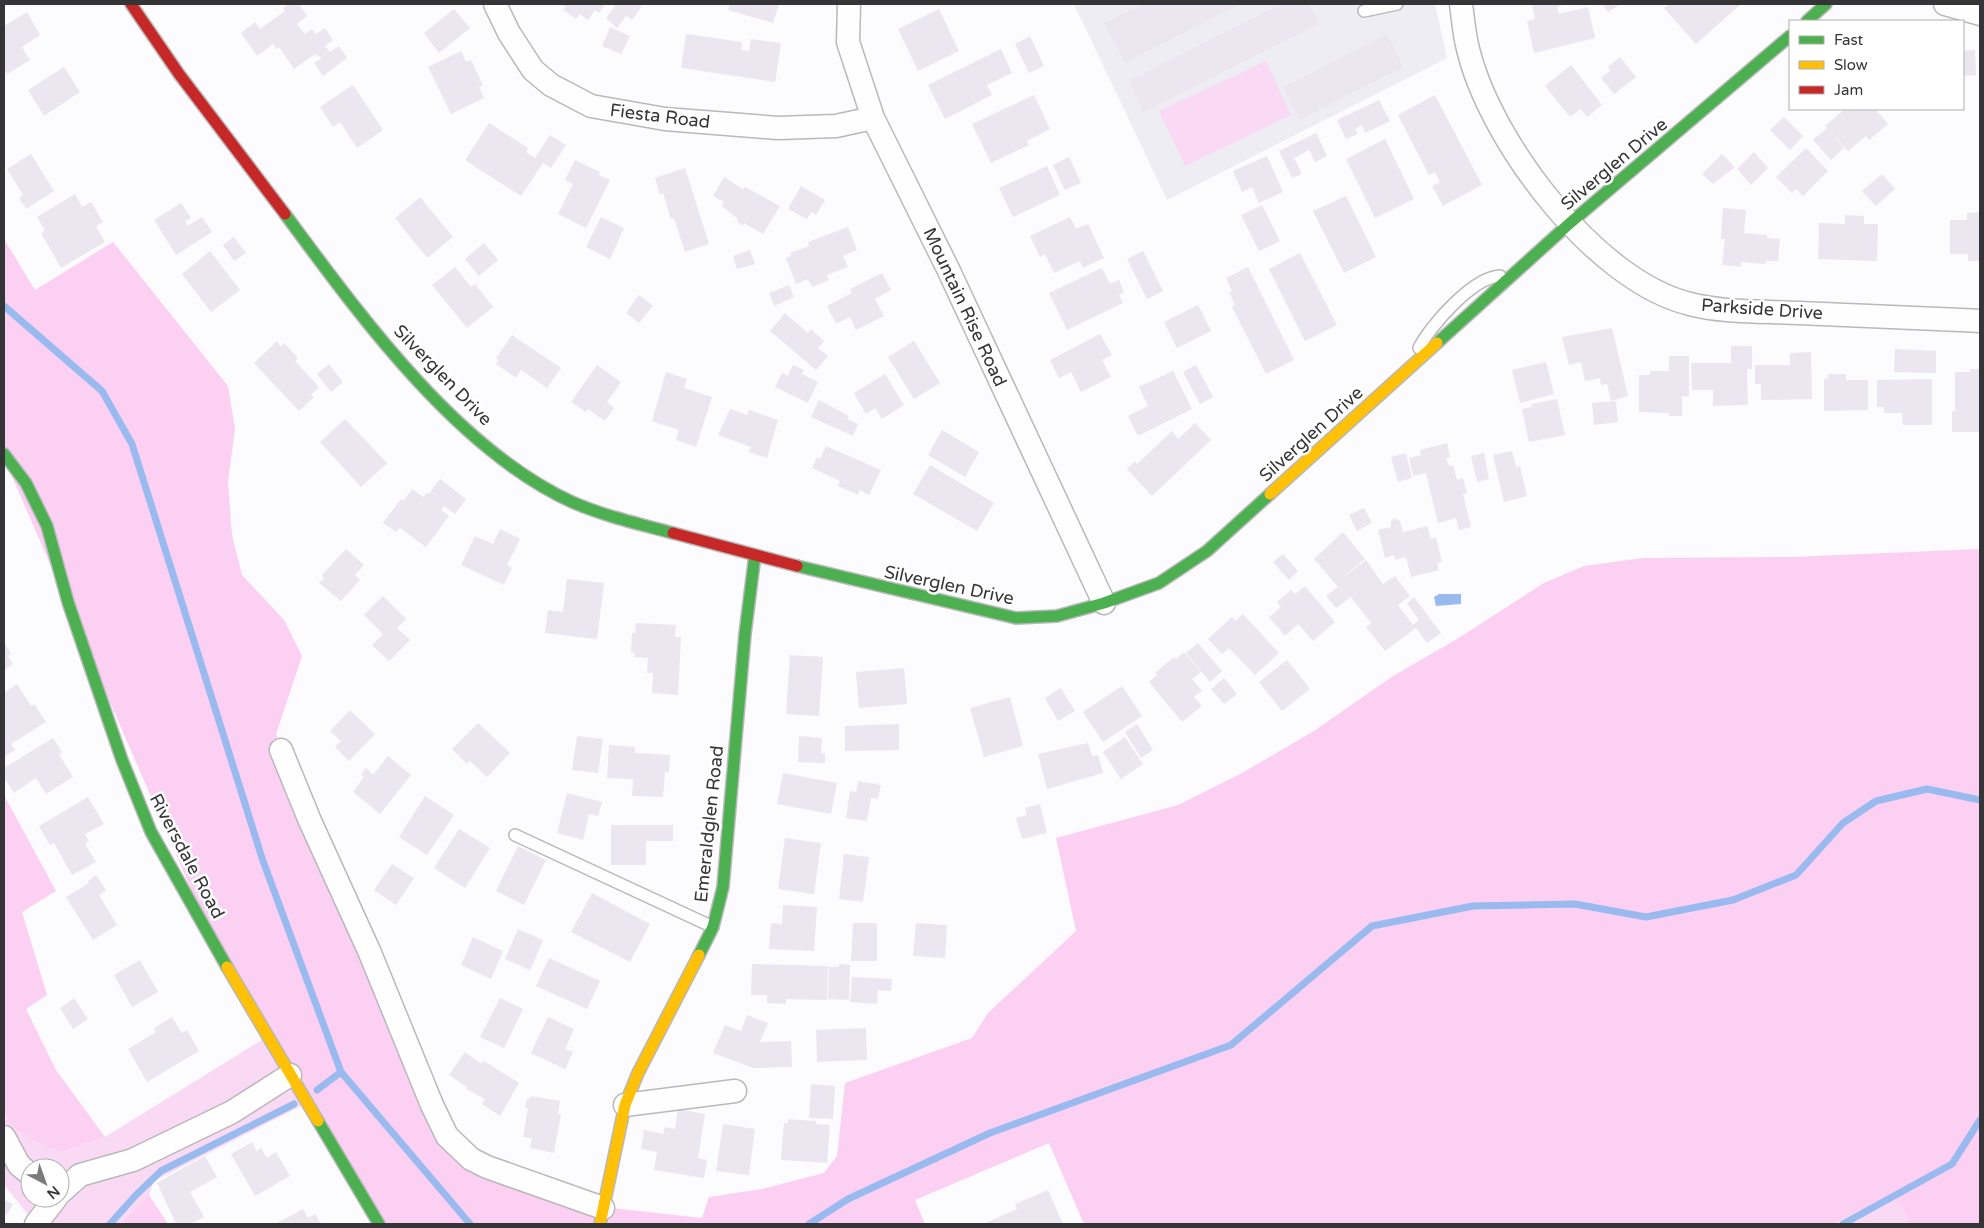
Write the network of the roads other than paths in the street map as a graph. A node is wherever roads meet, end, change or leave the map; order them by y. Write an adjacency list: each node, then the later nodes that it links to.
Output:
1 (131, 4): 18 (street, Silverglen Drive)
2 (495, 4): 12 (street, Fiesta Road)
3 (849, 4): 12 (street, Mountain Rise Road)
4 (1397, 4): 8 (lane)
5 (1461, 4): 13 (street, Parkside Drive)
6 (1826, 4): 10 (street)
7 (1945, 4): 9 (street)
8 (1364, 11)
9 (1980, 14)
10 (1808, 20)
11 (1789, 37): 13 (street, Silverglen Drive)
12 (874, 118): 19 (street, Mountain Rise Road)
13 (1570, 223): 14 (street, Silverglen Drive); 15 (street, Parkside Drive)
14 (1511, 276): 16 (street, Silverglen Drive); 16 (lane)
15 (1980, 321)
16 (1409, 370): 19 (street, Silverglen Drive)
17 (4, 454): 23 (street, Riversdale Road)
18 (755, 555): 19 (street, Silverglen Drive); 22 (street, Emeraldglen Road)
19 (1104, 604)
20 (281, 750): 30 (street)
21 (515, 835): 22 (lane)
22 (713, 928): 25 (street, Emeraldglen Road)
23 (290, 1075): 28 (street); 32 (street, Riversdale Road)
24 (735, 1091): 25 (street)
25 (626, 1105): 30 (street, Emeraldglen Road)
26 (4, 1136): 27 (street)
27 (20, 1166)
28 (70, 1175)
29 (48, 1208): 31 (street)
30 (601, 1216)
31 (36, 1224)
32 (379, 1224)

